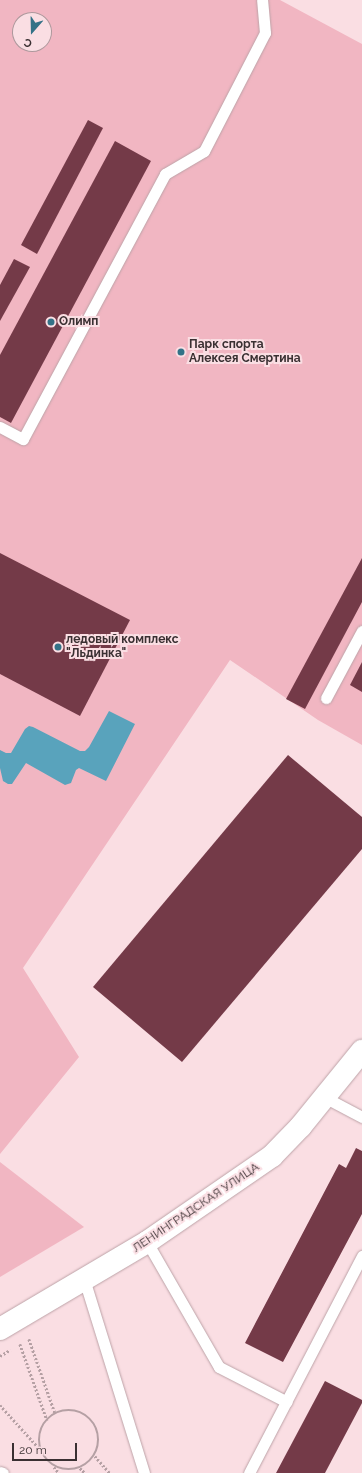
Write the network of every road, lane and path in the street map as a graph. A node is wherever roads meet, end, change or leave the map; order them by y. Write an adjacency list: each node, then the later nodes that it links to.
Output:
1 (262, 0): 2 (lane)
2 (0, 427)
3 (362, 632): 4 (lane)
4 (326, 698)
5 (362, 1051): 6 (street, ЛЕНИНГРАДСКАЯ УЛИЦА)
6 (324, 1097): 7 (lane); 8 (street, ЛЕНИНГРАДСКАЯ УЛИЦА)
7 (362, 1117)
8 (147, 1242): 10 (street, ЛЕНИНГРАДСКАЯ УЛИЦА); 14 (lane)
9 (362, 1256): 14 (lane)
10 (84, 1279): 11 (street, ЛЕНИНГРАДСКАЯ УЛИЦА); 25 (lane)
11 (0, 1329)
12 (29, 1339): 16 (path)
13 (20, 1344): 17 (path)
14 (287, 1402): 26 (lane)
15 (0, 1405): 18 (path)
16 (55, 1413): 17 (path); 19 (path)
17 (47, 1420): 18 (path)
18 (40, 1448): 20 (path)
19 (95, 1456): 21 (path); 24 (path)
20 (52, 1465): 21 (path); 22 (path)
21 (80, 1468): 23 (path)
22 (59, 1473)
23 (85, 1473)
24 (110, 1473)
25 (144, 1473)
26 (249, 1473)

